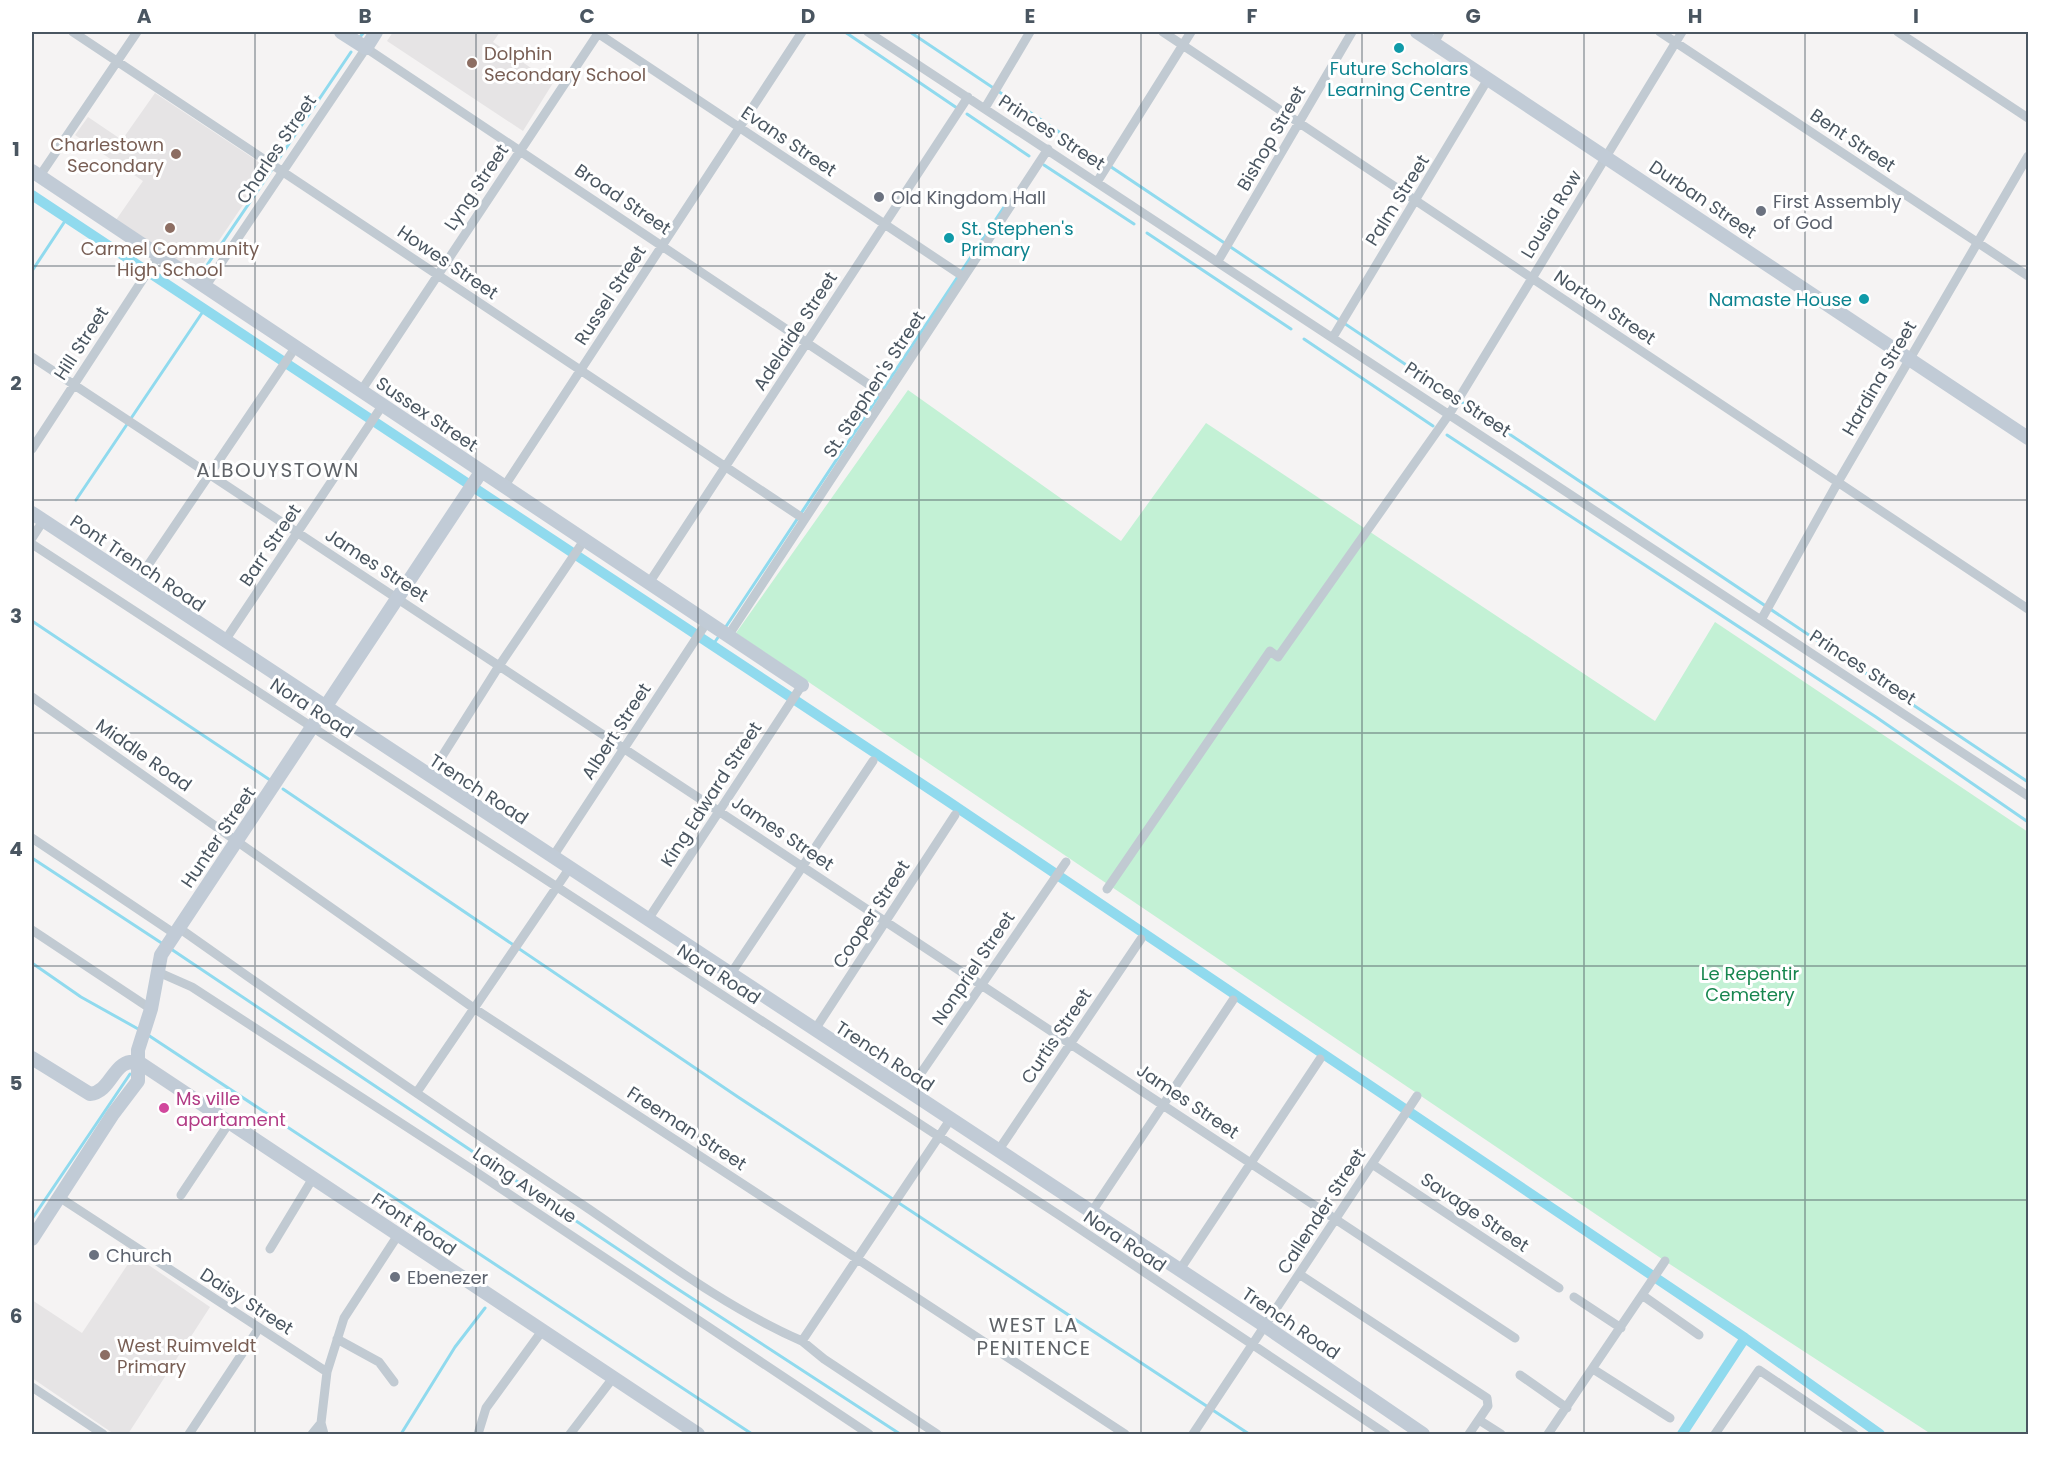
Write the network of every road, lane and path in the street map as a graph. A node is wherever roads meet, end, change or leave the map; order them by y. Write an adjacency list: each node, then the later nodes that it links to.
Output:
1 (73, 32): 20 (street, Howes Street)
2 (137, 32): 20 (street)
3 (341, 32): 19 (street, Broad Street)
4 (376, 32): 19 (street, Charles Street)
5 (598, 32): 26 (street, Evans Street); 28 (street, Lyng Street)
6 (802, 32): 26 (street, Russel Street)
7 (868, 32): 22 (street, Princes Street)
8 (1030, 32): 23 (street)
9 (1163, 32): 18 (street, Norton Street)
10 (1191, 32): 18 (street)
11 (1352, 32): 25 (street, Bishop Street)
12 (1417, 32): 16 (street, Durban Street)
13 (1660, 32): 17 (street, Bent Street)
14 (1682, 32): 17 (street, Lousia Row)
15 (1898, 32): 24 (street)
16 (1437, 37): 21 (street, Durban Street)
17 (1676, 42): 29 (street, Lousia Row); 36 (street, Bent Street)
18 (1183, 45): 25 (street, Norton Street); 33 (street)
19 (366, 48): 28 (street, Broad Street); 31 (street, Charles Street)
20 (117, 61): 31 (street, Howes Street); 32 (street)
21 (1488, 79): 29 (street, Durban Street); 34 (street, Palm Street)
22 (968, 97): 23 (street, Princes Street); 35 (street, Adelaide Street)
23 (985, 108): 27 (street, Princes Street)
24 (2028, 118)
25 (1299, 122): 34 (street, Norton Street); 38 (street, Bishop Street)
26 (739, 127): 35 (street, Evans Street); 37 (street, Russel Street)
27 (1047, 149): 33 (street, Princes Street); 42 (street, St. Stephen's Street)
28 (520, 151): 37 (street, Broad Street); 40 (street, Lyng Street)
29 (1605, 156): 43 (street, Lousia Row); 49 (street, Durban Street)
30 (2028, 156): 36 (street, Hardina Street)
31 (283, 171): 40 (street, Howes Street); 44 (street, Charles Street)
32 (35, 174): 39 (street, Sussex Street)
33 (1100, 178): 38 (street, Princes Street)
34 (1417, 201): 43 (street, Norton Street); 45 (street, Palm Street)
35 (885, 224): 42 (street, Evans Street); 46 (street, Adelaide Street)
36 (1978, 242): 41 (street, Bent Street); 49 (street, Hardina Street)
37 (661, 246): 46 (street, Broad Street); 50 (street, Russel Street)
38 (1220, 257): 45 (street, Princes Street)
39 (155, 260): 44 (street, Sussex Street); 51 (street, Hill Street)
40 (438, 275): 50 (street, Howes Street); 52 (street, Lyng Street)
41 (2028, 276)
42 (964, 277): 53 (street, St. Stephen's Street)
43 (1532, 278): 55 (street, Lousia Row); 61 (street, Norton Street)
44 (205, 287): 47 (street, Sussex Street)
45 (1335, 333): 55 (street, Princes Street)
46 (806, 343): 53 (street, Broad Street); 58 (street, Adelaide Street)
47 (293, 351): 52 (street, Sussex Street); 59 (street)
48 (32, 357): 51 (street, James Street)
49 (1910, 359): 56 (street, Durban Street); 61 (street, Hardina Street)
50 (580, 370): 58 (street, Howes Street); 62 (street, Russel Street)
51 (73, 385): 57 (street, Hill Street); 59 (street, James Street)
52 (361, 391): 54 (street, Sussex Street)
53 (886, 396): 64 (street, St. Stephen's Street)
54 (380, 410): 60 (street, Sussex Street); 65 (street, Barr Street)
55 (1452, 410): 73 (street, Princes Street); 95 (street, Lousia Row)
56 (2028, 438)
57 (32, 449)
58 (726, 467): 64 (street, Howes Street); 70 (street, Adelaide Street)
59 (210, 475): 65 (street, James Street); 69 (street)
60 (479, 476): 62 (street, Sussex Street); 71 (street, Hunter Street)
61 (1838, 482): 72 (street, Norton Street); 73 (street, Hardina Street)
62 (504, 487): 67 (street, Sussex Street)
63 (37, 517): 66 (street); 69 (street, Pont Trench Road)
64 (804, 519): 75 (street, St. Stephen's Street)
65 (298, 533): 71 (street, James Street); 76 (street, Barr Street)
66 (32, 538)
67 (584, 542): 70 (street, Sussex Street); 77 (street)
68 (32, 544): 81 (street, Nora Road)
69 (136, 583): 76 (street, Pont Trench Road)
70 (649, 583): 74 (street, Sussex Street)
71 (399, 598): 77 (street, James Street); 80 (street, Hunter Street)
72 (2028, 609)
73 (1761, 620): 85 (street, Princes Street)
74 (707, 622): 75 (street, Sussex Street); 82 (street, Albert Street)
75 (728, 636): 78 (street, Sussex Street)
76 (224, 642): 80 (street, Pont Trench Road)
77 (499, 666): 82 (street, James Street); 84 (street)
78 (802, 686): 86 (street, King Edward Street)
79 (32, 697): 89 (street, Middle Road)
80 (326, 709): 81 (street, Hunter Street); 84 (street, Trench Road)
81 (313, 729): 89 (street, Hunter Street); 94 (street, Nora Road)
82 (625, 748): 86 (street, James Street); 90 (street, Albert Street)
83 (873, 762): 92 (street)
84 (429, 777): 90 (street, Trench Road)
85 (2028, 796)
86 (720, 811): 92 (street, James Street); 96 (street, King Edward Street)
87 (955, 815): 97 (street, Cooper Street)
88 (32, 838): 100 (street)
89 (238, 840): 100 (street, Hunter Street); 106 (street, Freeman Street)
90 (552, 858): 93 (street, Trench Road)
91 (1066, 861): 103 (street, Nonpriel Street)
92 (803, 866): 97 (street, James Street); 102 (street)
93 (569, 869): 94 (street); 96 (street, Trench Road)
94 (557, 886): 106 (street); 118 (street, Nora Road)
95 (1107, 889)
96 (647, 921): 102 (street, Trench Road)
97 (886, 921): 103 (street, James Street); 107 (street, Cooper Street)
98 (32, 930): 105 (street)
99 (1141, 939): 108 (street, Curtis Street)
100 (171, 940): 101 (street, Hunter Street); 112 (street)
101 (158, 972): 105 (street, Hunter Street); 164 (street, Laing Avenue)
102 (730, 975): 107 (street, Trench Road)
103 (982, 984): 108 (street, James Street); 113 (street, Nonpriel Street)
104 (1233, 1000): 115 (street)
105 (151, 1009): 111 (street, Hunter Street)
106 (475, 1009): 112 (street); 130 (street, Freeman Street)
107 (814, 1031): 113 (street, Trench Road)
108 (1071, 1043): 115 (street, James Street); 119 (street, Curtis Street)
109 (32, 1058): 111 (street)
110 (1320, 1059): 120 (street)
111 (140, 1063): 117 (street, Front Road); 124 (street, Hunter Street)
112 (417, 1092): 144 (street)
113 (908, 1092): 116 (street, Trench Road)
114 (1415, 1099): 121 (street, Callender Street)
115 (1163, 1105): 120 (street, James Street); 125 (street)
116 (950, 1120): 118 (street); 119 (street, Trench Road)
117 (229, 1123): 122 (street, Front Road); 123 (street)
118 (938, 1137): 130 (street); 145 (street, Nora Road)
119 (998, 1151): 125 (street, Trench Road)
120 (1251, 1163): 126 (street, James Street); 132 (street)
121 (1372, 1164): 126 (street, Callender Street); 134 (street, Savage Street)
122 (313, 1179): 127 (street, Front Road); 129 (street)
123 (181, 1195)
124 (59, 1197): 128 (street, Hunter Street); 138 (street, Daisy Street)
125 (1091, 1213): 132 (street, Trench Road)
126 (1336, 1219): 133 (street, Callender Street); 142 (street, James Street)
127 (398, 1235): 140 (street, Front Road); 143 (street)
128 (32, 1239)
129 (270, 1249)
130 (858, 1260): 144 (street); 166 (street, Freeman Street)
131 (1665, 1262): 135 (street)
132 (1179, 1270): 137 (street, Trench Road)
133 (1299, 1274): 137 (street, Callender Street); 154 (street)
134 (1559, 1288)
135 (1642, 1295): 139 (street); 141 (street)
136 (1574, 1297): 139 (street)
137 (1264, 1326): 145 (street, Callender Street); 169 (street, Trench Road)
138 (259, 1328): 147 (street, Daisy Street); 158 (street)
139 (1621, 1328): 146 (street)
140 (542, 1331): 149 (street, Front Road); 161 (street)
141 (1699, 1335)
142 (1515, 1338)
143 (337, 1339): 147 (street); 150 (street)
144 (802, 1341): 165 (street)
145 (1252, 1345): 167 (street, Callender Street); 168 (street, Nora Road)
146 (1593, 1369): 152 (street); 153 (street)
147 (327, 1372): 155 (street)
148 (1520, 1376): 152 (street)
149 (613, 1378): 156 (street, Front Road); 162 (street)
150 (394, 1382)
151 (32, 1387): 157 (street)
152 (1567, 1408): 172 (street)
153 (1670, 1418)
154 (1479, 1420): 170 (street); 171 (street)
155 (321, 1423): 159 (street); 160 (street)
156 (681, 1430): 163 (street, Front Road)
157 (104, 1434)
158 (189, 1434)
159 (312, 1434)
160 (324, 1434)
161 (478, 1434)
162 (570, 1434)
163 (698, 1434)
164 (869, 1434)
165 (937, 1434)
166 (1125, 1434)
167 (1193, 1434)
168 (1386, 1434)
169 (1423, 1434)
170 (1469, 1434)
171 (1501, 1434)
172 (1548, 1434)
173 (1718, 1434): 174 (street)
174 (1854, 1434)

